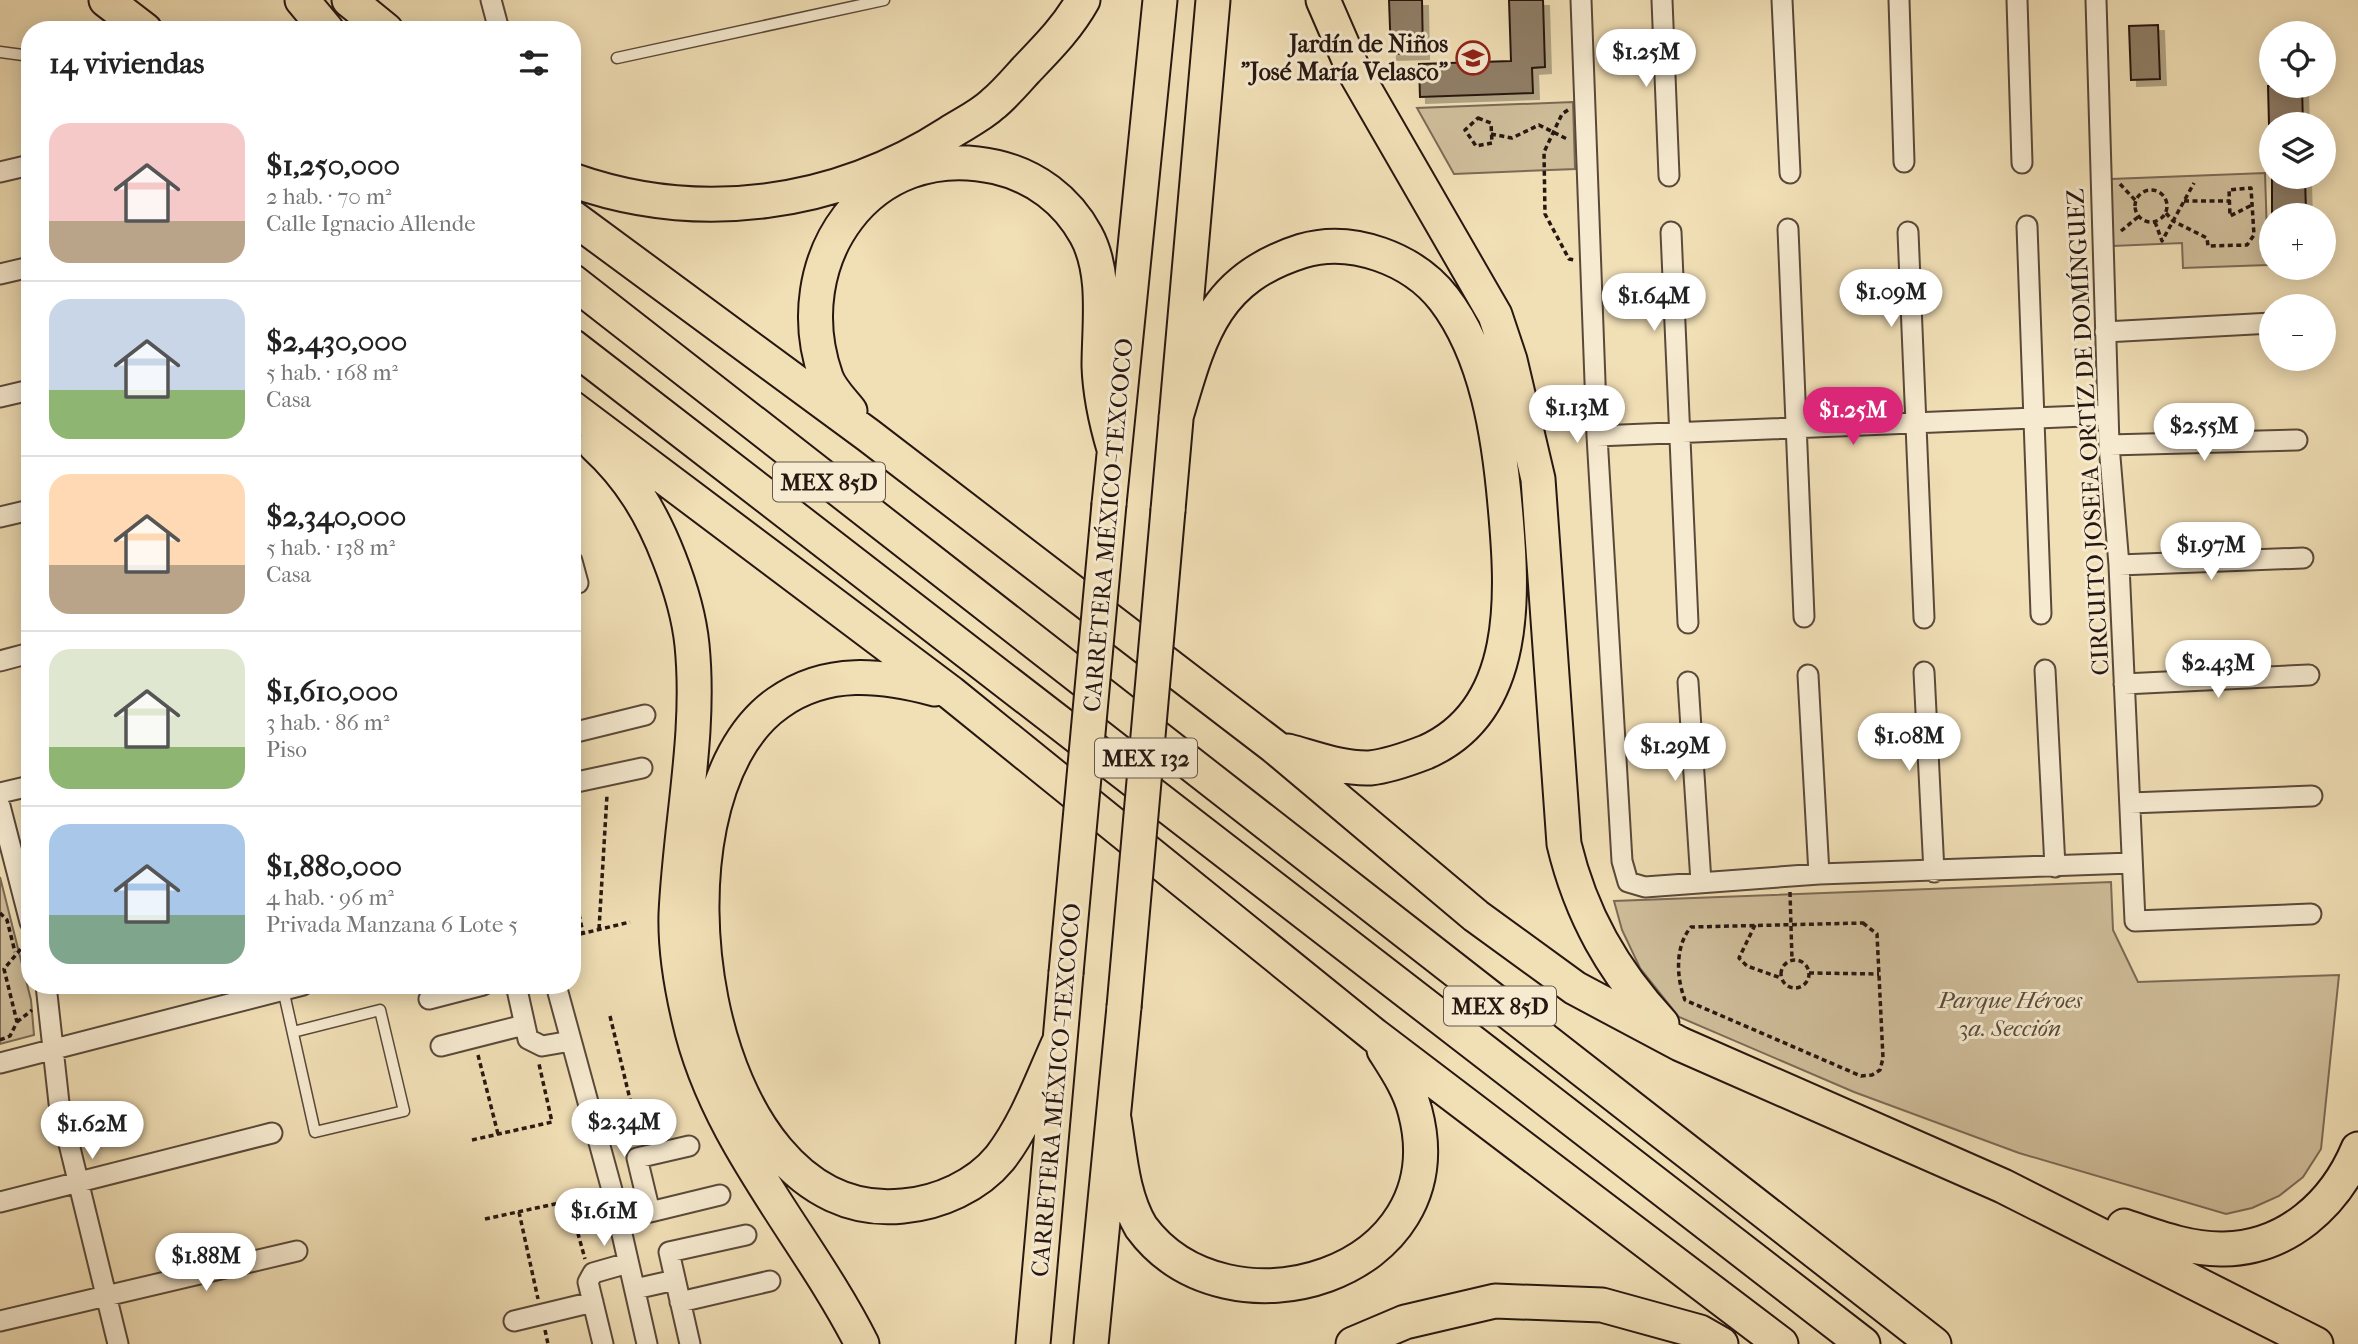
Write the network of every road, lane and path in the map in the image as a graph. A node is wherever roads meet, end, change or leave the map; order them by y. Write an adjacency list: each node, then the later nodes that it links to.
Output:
1 (106, 0): 16 (highway)
2 (302, 0): 17 (highway)
3 (349, 0): 18 (highway)
4 (491, 0): 19 (street)
5 (884, 0): 22 (lane)
6 (1083, 0): 33 (highway)
7 (1160, 0): 67 (highway, CARRETERA MÉXICO-TEXCOCO / MEX 132)
8 (1213, 0): 57 (highway, MEX 132)
9 (1323, 0): 134 (highway)
10 (1581, 0): 23 (street)
11 (1662, 0): 32 (street)
12 (1782, 0): 31 (street)
13 (1899, 0): 27 (street)
14 (2017, 0): 28 (street)
15 (2096, 0): 51 (street, CIRCUITO JOSEFA ORTIZ DE DOMÍNGUEZ)
16 (133, 21)
17 (320, 21)
18 (375, 21)
19 (497, 21)
20 (0, 52): 21 (lane)
21 (21, 55)
22 (617, 58)
23 (1584, 99): 24 (path); 26 (street)
24 (1553, 132): 25 (path); 26 (path); 46 (path)
25 (1491, 134): 25 (path)
26 (1586, 148): 46 (street)
27 (1904, 162)
28 (2022, 163)
29 (21, 167): 30 (street)
30 (0, 172)
31 (1790, 173)
32 (1669, 176)
33 (581, 183)
34 (2194, 183): 35 (path)
35 (2184, 201): 36 (path); 39 (path)
36 (2230, 201): 37 (path); 37 (path)
37 (2252, 205): 39 (path)
38 (2166, 213): 39 (path); 40 (path); 40 (path)
39 (2173, 220): 40 (path)
40 (2155, 222)
41 (581, 225): 63 (highway)
42 (2027, 226): 58 (street)
43 (1788, 229): 60 (street)
44 (1671, 232): 62 (street)
45 (1908, 232): 59 (street)
46 (1590, 260): 64 (street)
47 (21, 269): 48 (street)
48 (0, 274)
49 (581, 288): 181 (highway, MEX 85D)
50 (2259, 324): 51 (street)
51 (2105, 332): 56 (street, CIRCUITO JOSEFA ORTIZ DE DOMÍNGUEZ)
52 (581, 352): 180 (highway, MEX 85D)
53 (21, 392): 54 (street)
54 (0, 397)
55 (581, 415): 84 (highway)
56 (2108, 415): 58 (street); 66 (street, CIRCUITO JOSEFA ORTIZ DE DOMÍNGUEZ)
57 (1176, 417): 87 (highway); 139 (highway, MEX 132, bridge)
58 (2032, 420): 59 (street); 72 (street)
59 (1914, 425): 60 (street); 74 (street)
60 (1798, 429): 62 (street); 73 (street)
61 (581, 432): 174 (highway)
62 (1678, 433): 64 (street); 75 (street)
63 (869, 435): 67 (highway); 87 (highway)
64 (1597, 436): 101 (street)
65 (2297, 440): 66 (street)
66 (2109, 445): 71 (street, CIRCUITO JOSEFA ORTIZ DE DOMÍNGUEZ)
67 (1114, 449): 132 (highway, CARRETERA MÉXICO-TEXCOCO / MEX 132, bridge)
68 (21, 512): 69 (street)
69 (0, 517)
70 (2302, 558): 71 (street)
71 (2119, 565): 83 (street, CIRCUITO JOSEFA ORTIZ DE DOMÍNGUEZ)
72 (2041, 614)
73 (1804, 617)
74 (1924, 618)
75 (1688, 623)
76 (21, 655): 77 (street)
77 (0, 660)
78 (2045, 670): 97 (street)
79 (1924, 672): 98 (street)
80 (2309, 675): 83 (street)
81 (1808, 676): 99 (street)
82 (1688, 682): 101 (street)
83 (2124, 684): 94 (street, CIRCUITO JOSEFA ORTIZ DE DOMÍNGUEZ)
84 (951, 693): 129 (highway); 132 (highway)
85 (645, 715): 86 (street)
86 (581, 731)
87 (1275, 747): 134 (highway)
88 (642, 768): 89 (street)
89 (608, 776): 90 (street); 109 (path)
90 (581, 781)
91 (21, 788): 92 (street)
92 (0, 793)
93 (2312, 796): 94 (street)
94 (2130, 803): 96 (street, CIRCUITO JOSEFA ORTIZ DE DOMÍNGUEZ)
95 (0, 806): 102 (street)
96 (2133, 863): 97 (street); 104 (street, CIRCUITO JOSEFA ORTIZ DE DOMÍNGUEZ)
97 (2055, 867): 98 (street)
98 (1934, 872): 99 (street)
99 (1819, 874): 100 (street)
100 (1789, 878): 101 (street); 108 (path)
101 (1701, 882)
102 (21, 883)
103 (0, 913): 112 (path)
104 (2311, 914)
105 (630, 922): 109 (path)
106 (581, 924): 110 (path)
107 (1755, 925): 108 (path); 115 (path); 118 (path)
108 (1791, 925): 113 (path); 115 (path)
109 (599, 929): 110 (path)
110 (583, 933)
111 (21, 946): 112 (path)
112 (15, 952): 116 (path)
113 (1792, 960): 114 (path); 118 (path)
114 (1809, 973): 115 (path); 118 (path)
115 (1879, 974)
116 (6, 977): 117 (path); 131 (path)
117 (0, 978)
118 (1781, 978)
119 (47, 994): 137 (street)
120 (258, 994): 137 (street)
121 (285, 994): 128 (lane)
122 (448, 994): 125 (street)
123 (518, 994): 127 (street)
124 (559, 994): 133 (street)
125 (429, 999)
126 (610, 1016): 145 (path)
127 (524, 1026): 130 (street); 135 (street)
128 (293, 1032): 128 (lane)
129 (1374, 1035): 139 (highway); 179 (highway)
130 (474, 1038): 136 (street); 141 (path)
131 (0, 1040)
132 (1060, 1040): 175 (highway, CARRETERA MÉXICO-TEXCOCO / MEX 132)
133 (572, 1041): 135 (street); 149 (street)
134 (1680, 1044): 148 (highway)
135 (534, 1045): 141 (path)
136 (442, 1046)
137 (52, 1051): 138 (street); 146 (street)
138 (0, 1063)
139 (1114, 1119): 176 (highway, MEX 132)
140 (272, 1133): 146 (street)
141 (498, 1134): 142 (path)
142 (472, 1140)
143 (690, 1146): 145 (street)
144 (2358, 1149): 148 (highway)
145 (644, 1156): 147 (street)
146 (76, 1182): 151 (street); 161 (street)
147 (642, 1185): 149 (street); 150 (street)
148 (2003, 1186): 164 (highway)
149 (612, 1190): 156 (street)
150 (720, 1195)
151 (0, 1202)
152 (519, 1212): 153 (path); 159 (path); 165 (path)
153 (485, 1219)
154 (746, 1235): 157 (street)
155 (297, 1251): 161 (street)
156 (628, 1263): 159 (street); 160 (street)
157 (675, 1280): 160 (street); 163 (street)
158 (770, 1281): 163 (street)
159 (588, 1282): 162 (street)
160 (635, 1289): 172 (street)
161 (106, 1297): 166 (street); 169 (street)
162 (593, 1301): 165 (street); 171 (street)
163 (680, 1302): 173 (street)
164 (2249, 1308): 168 (lane); 182 (highway)
165 (541, 1315): 167 (street); 170 (path)
166 (0, 1321)
167 (514, 1321)
168 (2269, 1335)
169 (118, 1344)
170 (548, 1344)
171 (603, 1344)
172 (647, 1344)
173 (690, 1344)
174 (862, 1344)
175 (1033, 1344)
176 (1090, 1344)
177 (1353, 1344): 178 (highway)
178 (1721, 1344)
179 (1781, 1344)
180 (1863, 1344)
181 (1934, 1344)
182 (2316, 1344)

